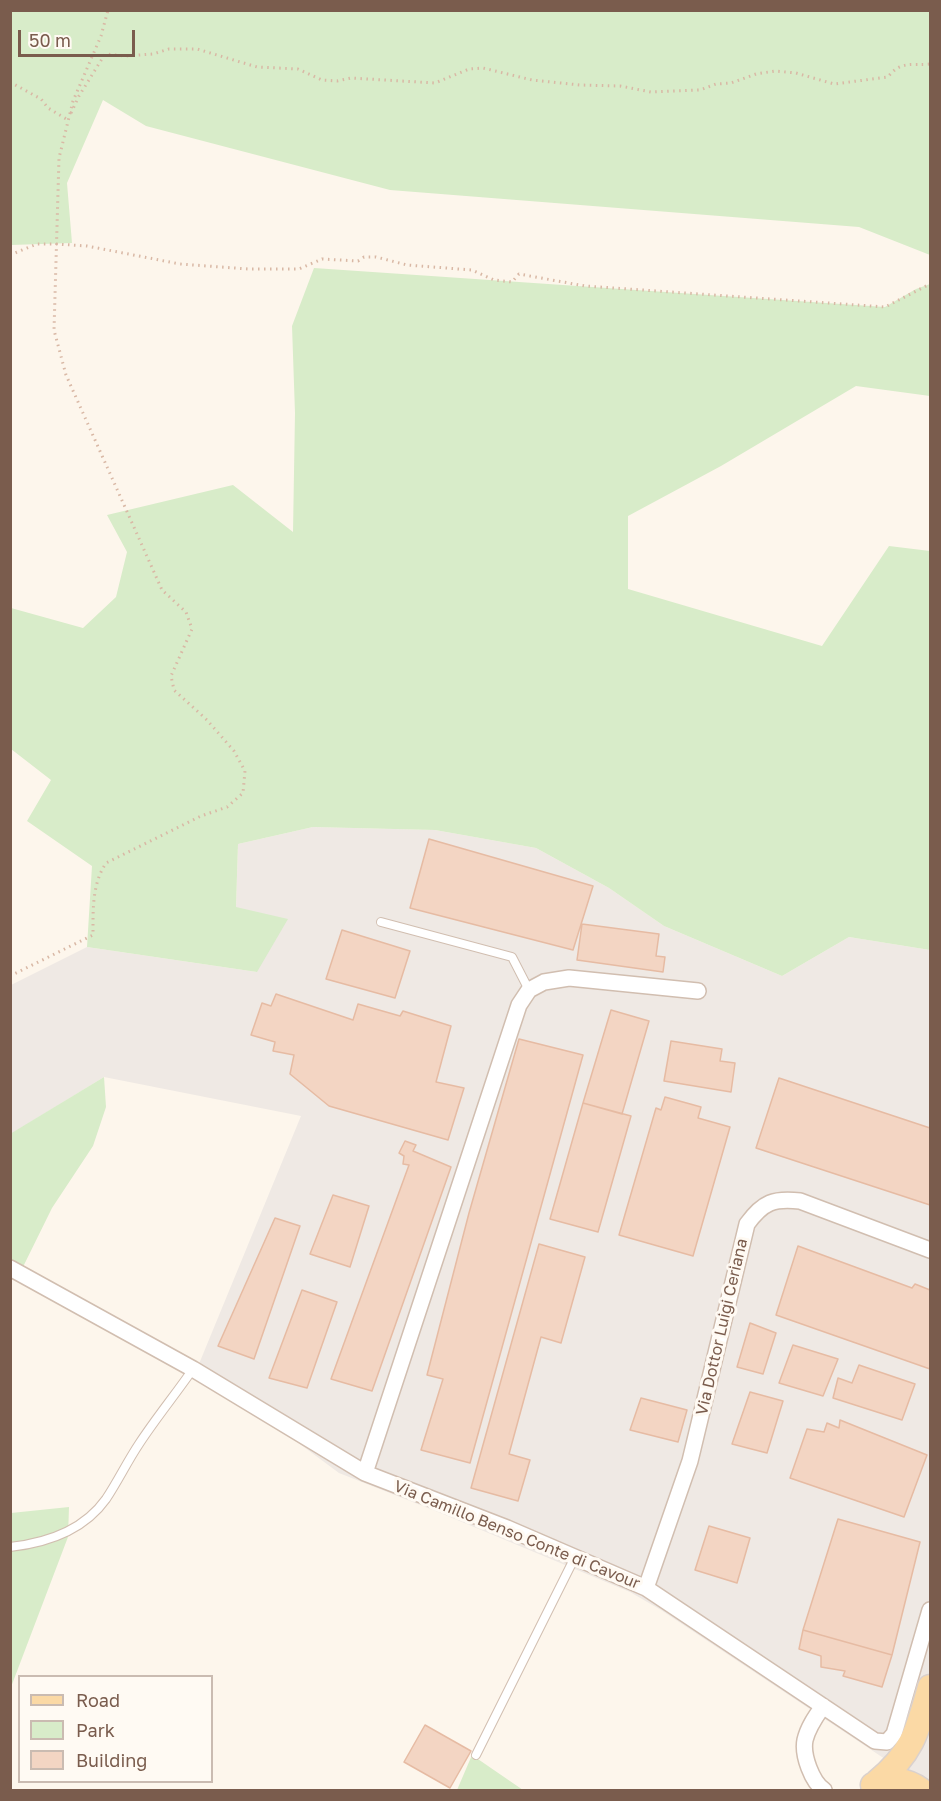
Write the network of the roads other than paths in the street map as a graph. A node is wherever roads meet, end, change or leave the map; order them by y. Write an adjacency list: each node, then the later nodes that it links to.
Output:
1 (381, 922): 2 (lane)
2 (529, 990): 3 (street); 7 (street)
3 (698, 991)
4 (930, 1250): 10 (street, Via Dottor Luigi Ceriana)
5 (10, 1268): 6 (street, Via Camillo Benso Conte di Cavour)
6 (193, 1370): 7 (street, Via Camillo Benso Conte di Cavour); 8 (lane)
7 (365, 1473): 9 (street, Via Camillo Benso Conte di Cavour)
8 (10, 1547)
9 (575, 1557): 10 (street, Via Camillo Benso Conte di Cavour); 15 (lane)
10 (646, 1588): 13 (street, Via Camillo Benso Conte di Cavour)
11 (930, 1610): 14 (street)
12 (930, 1687): 14 (main road)
13 (823, 1706): 14 (street, Via Camillo Benso Conte di Cavour); 17 (street)
14 (905, 1734): 16 (main road); 18 (main road)
15 (476, 1755)
16 (870, 1786): 18 (main road)
17 (819, 1789)
18 (920, 1790)

